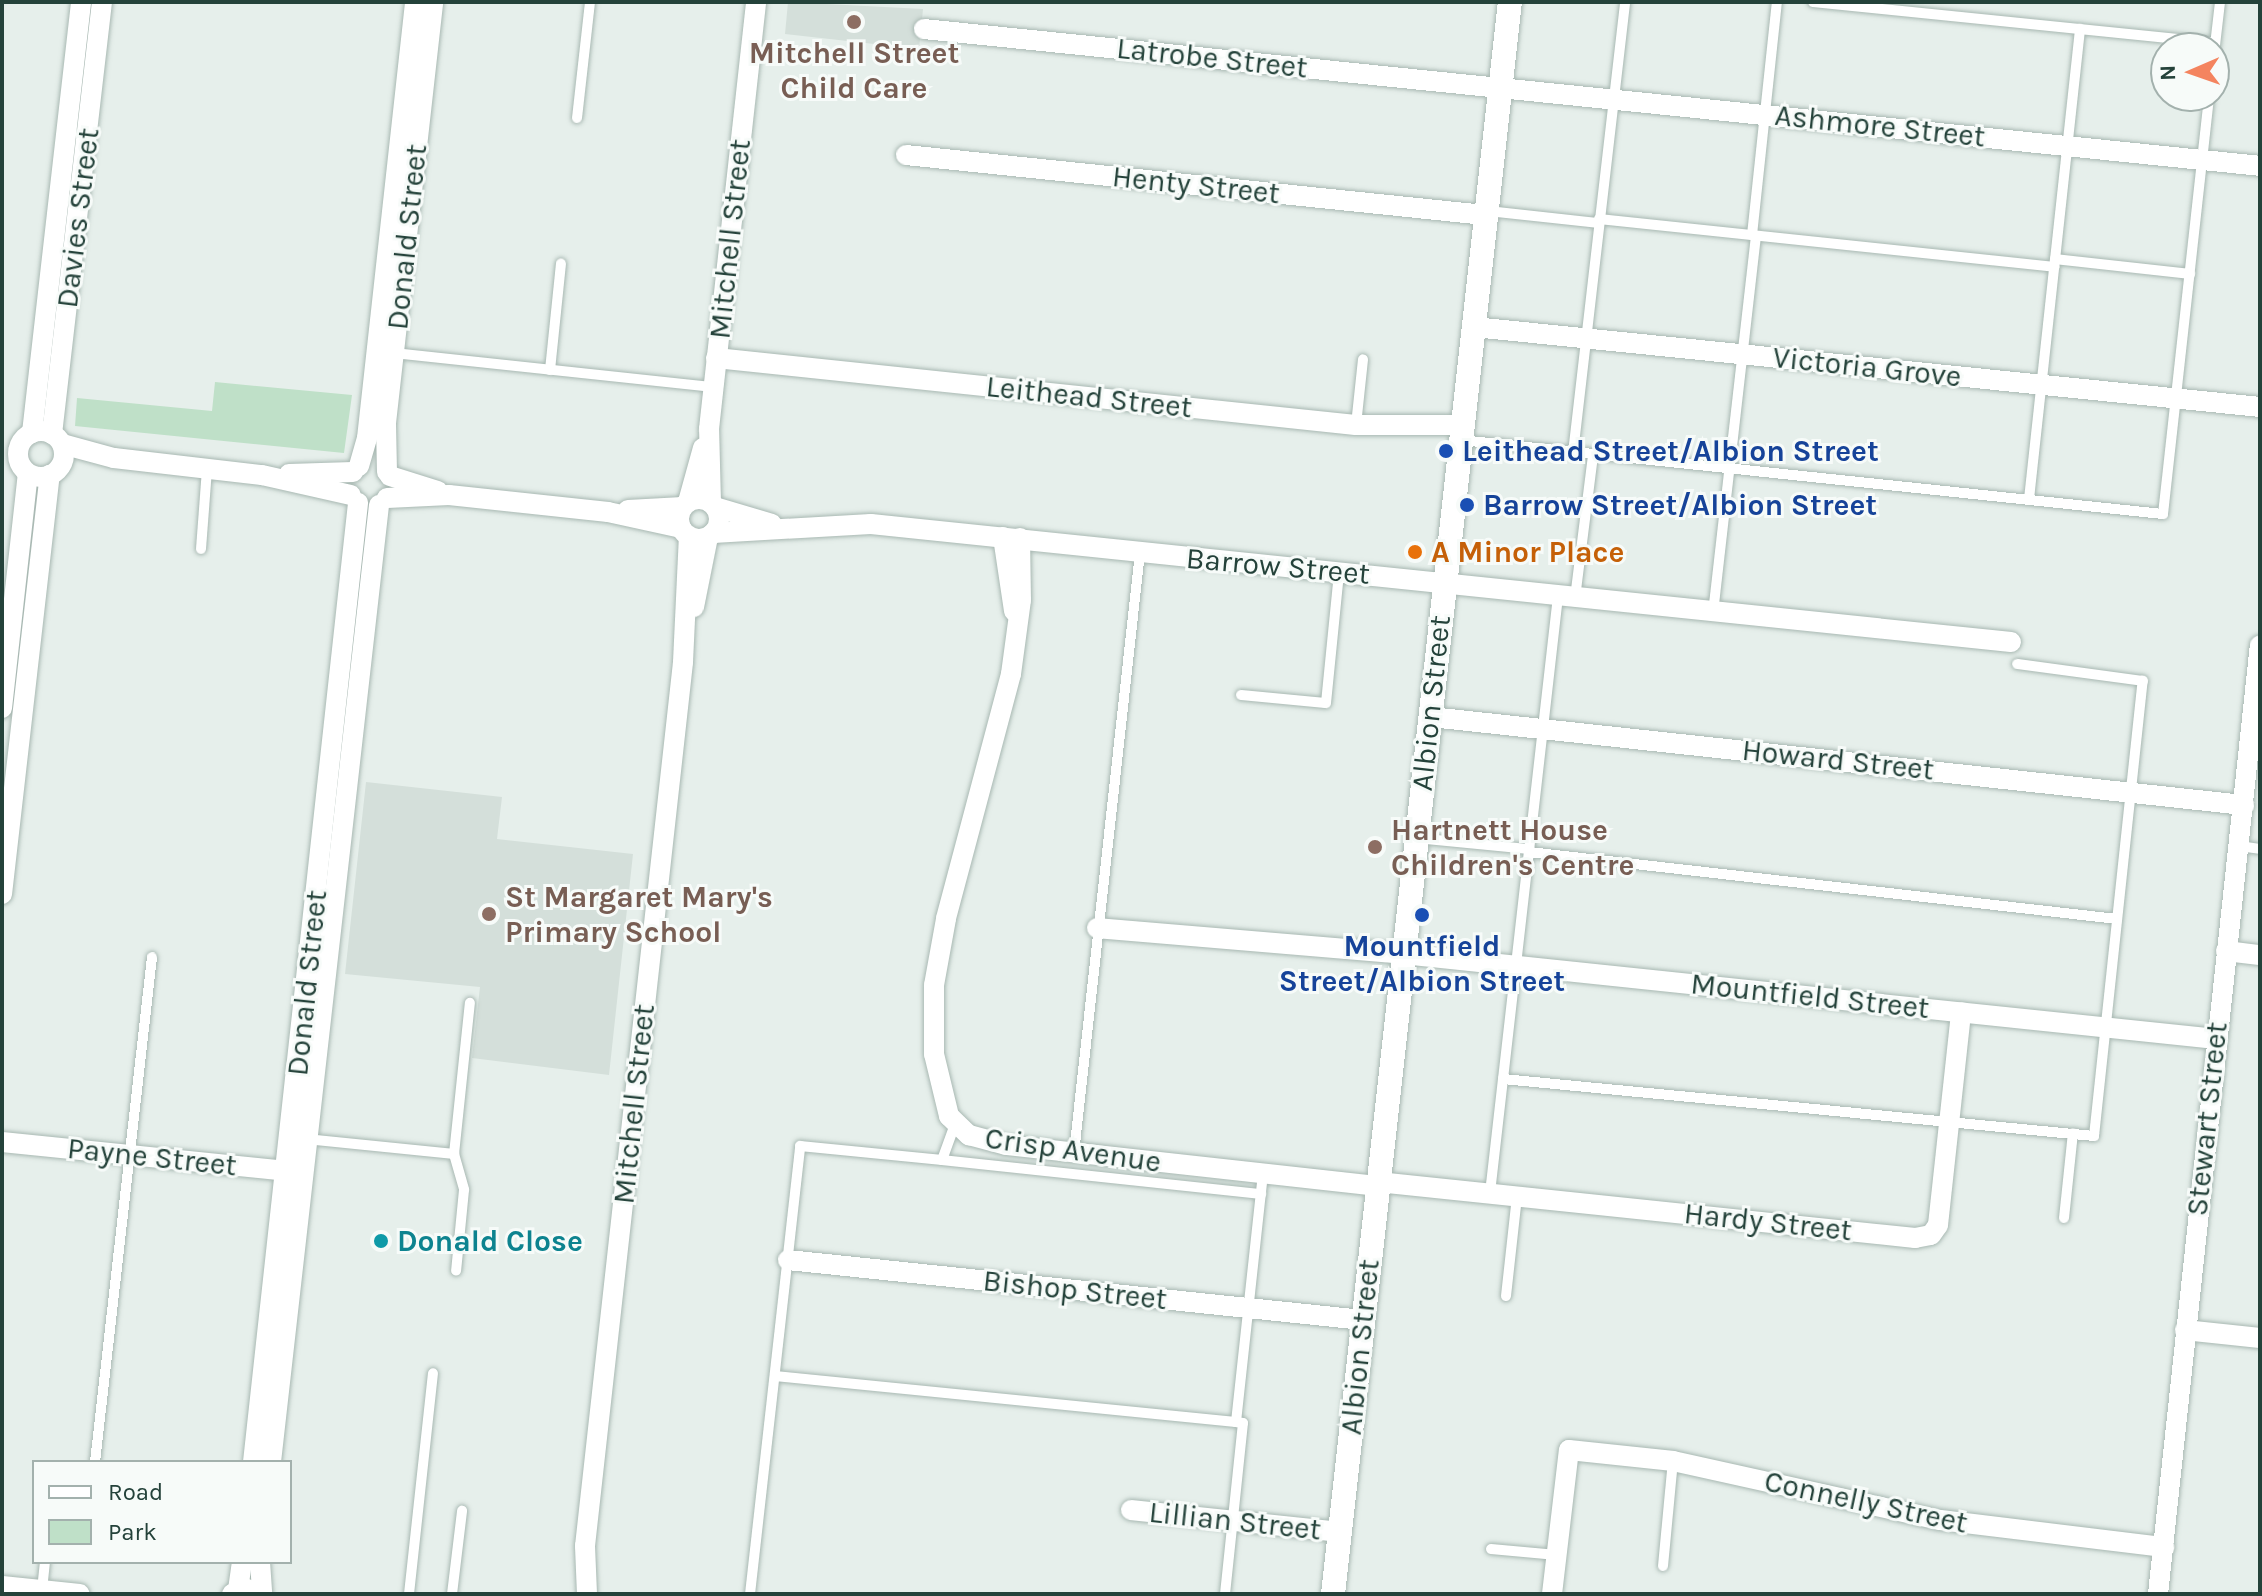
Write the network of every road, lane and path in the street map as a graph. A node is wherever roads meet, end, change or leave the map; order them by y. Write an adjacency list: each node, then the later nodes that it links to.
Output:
1 (81, 2): 25 (street, Davies Street)
2 (102, 2): 26 (street, Davies Street)
3 (415, 2): 53 (street, Donald Street)
4 (433, 2): 35 (street, Donald Street)
5 (590, 2): 20 (lane)
6 (756, 2): 37 (street, Mitchell Street)
7 (1510, 2): 16 (street, Albion Street)
8 (1625, 2): 17 (lane)
9 (1777, 2): 19 (lane)
10 (1813, 2): 13 (lane)
11 (2220, 2): 14 (lane)
12 (924, 29): 16 (street, Latrobe Street)
13 (2080, 29): 15 (lane); 21 (lane)
14 (2217, 32)
15 (2150, 39)
16 (1499, 87): 17 (street, Ashmore Street); 27 (street, Albion Street)
17 (1614, 98): 19 (street, Ashmore Street); 28 (lane)
18 (2207, 112): 23 (lane)
19 (1764, 114): 21 (street, Ashmore Street); 29 (lane)
20 (577, 118)
21 (2069, 145): 23 (street, Ashmore Street); 30 (lane)
22 (906, 155): 27 (street, Henty Street)
23 (2202, 160): 24 (street, Ashmore Street); 32 (lane)
24 (2260, 166)
25 (59, 191): 26 (street); 47 (street, Davies Street)
26 (80, 193): 47 (street, Davies Street)
27 (1486, 213): 28 (lane); 33 (street, Albion Street)
28 (1599, 221): 29 (lane); 34 (lane)
29 (1754, 236): 30 (lane); 36 (lane)
30 (2055, 263): 32 (lane); 40 (lane)
31 (561, 264): 39 (lane)
32 (2190, 274): 42 (lane)
33 (1474, 327): 34 (street, Victoria Grove); 46 (street, Albion Street)
34 (1586, 339): 36 (street, Victoria Grove); 48 (lane)
35 (394, 353): 39 (lane); 56 (street, Donald Street)
36 (1743, 355): 40 (street, Victoria Grove); 54 (lane)
37 (716, 358): 41 (street, Mitchell Street); 44 (street, Leithead Street)
38 (1363, 359): 44 (lane)
39 (550, 370): 41 (lane)
40 (2042, 385): 42 (street, Victoria Grove); 60 (lane)
41 (713, 387): 45 (street, Mitchell Street)
42 (2176, 398): 43 (street, Victoria Grove); 60 (lane)
43 (2260, 407)
44 (1356, 425): 46 (street, Leithead Street)
45 (709, 429): 62 (street, Mitchell Street); 63 (street, Mitchell Street)
46 (1461, 433): 48 (lane); 71 (street, Albion Street)
47 (34, 439): 50 (street); 51 (street); 55 (street)
48 (1573, 453): 49 (lane)
49 (1593, 455): 54 (lane); 72 (lane)
50 (114, 458): 52 (street); 55 (street)
51 (16, 465): 55 (street); 78 (street)
52 (207, 469): 57 (street); 68 (lane)
53 (356, 469): 56 (street, Barrow Street); 57 (street); 59 (street, Donald Street)
54 (1731, 469): 60 (lane); 73 (lane)
55 (55, 472): 88 (street)
56 (388, 474): 58 (street, Barrow Street); 61 (street, Donald Street)
57 (262, 475): 59 (street)
58 (449, 495): 61 (street, Barrow Street); 64 (street, Barrow Street)
59 (354, 499): 61 (street, Barrow Street); 84 (street, Donald Street)
60 (2029, 499)
61 (383, 501): 84 (street, Donald Street)
62 (686, 504): 63 (street, Barrow Street); 64 (street, Barrow Street); 66 (street, Mitchell Street)
63 (713, 505): 65 (street, Barrow Street); 66 (street, Mitchell Street)
64 (608, 512): 66 (street, Barrow Street)
65 (784, 527): 66 (street, Barrow Street); 67 (street, Barrow Street)
66 (698, 533): 136 (street, Mitchell Street)
67 (1011, 538): 69 (street, Barrow Street); 102 (street, Crisp Avenue)
68 (201, 549)
69 (1140, 552): 70 (street, Barrow Street); 90 (lane)
70 (1339, 573): 71 (street, Barrow Street); 77 (lane)
71 (1434, 582): 72 (street, Barrow Street); 79 (street, Albion Street)
72 (1566, 597): 73 (street, Barrow Street); 80 (lane)
73 (1713, 613): 74 (street, Barrow Street)
74 (2011, 642)
75 (2260, 645): 82 (street, Stewart Street)
76 (2017, 664): 81 (lane)
77 (1241, 695)
78 (2, 708)
79 (1431, 717): 80 (street, Howard Street); 83 (street, Albion Street)
80 (1543, 729): 81 (street, Howard Street); 87 (lane)
81 (2130, 792): 82 (street, Howard Street); 89 (lane)
82 (2244, 805): 85 (street, Stewart Street)
83 (1416, 838): 87 (lane); 92 (street, Albion Street)
84 (331, 839): 104 (street, Donald Street); 111 (street, Donald Street)
85 (2239, 846): 86 (lane); 91 (street, Stewart Street)
86 (2260, 849)
87 (1529, 850): 89 (lane); 95 (lane)
88 (2, 894)
89 (2117, 919): 98 (lane)
90 (1097, 928): 92 (street, Mountfield Street); 106 (lane)
91 (2226, 951): 93 (street); 99 (street, Stewart Street)
92 (1403, 954): 95 (street, Mountfield Street); 114 (street, Albion Street)
93 (2260, 955)
94 (152, 957): 108 (lane)
95 (1516, 965): 97 (street, Mountfield Street); 100 (lane)
96 (470, 1003): 107 (lane)
97 (1961, 1012): 98 (street, Mountfield Street); 101 (street, Hardy Street)
98 (2106, 1027): 99 (street, Mountfield Street); 103 (lane)
99 (2216, 1039): 123 (street, Stewart Street)
100 (1503, 1079): 101 (lane); 115 (lane)
101 (1951, 1122): 103 (lane); 116 (street, Hardy Street)
102 (955, 1124): 106 (street, Crisp Avenue); 110 (lane)
103 (2073, 1133): 117 (lane)
104 (305, 1139): 107 (lane); 111 (street, Donald Street)
105 (2, 1142): 108 (street, Payne Street)
106 (1074, 1153): 109 (street, Crisp Avenue)
107 (454, 1154): 119 (lane)
108 (129, 1155): 111 (street, Payne Street); 128 (lane)
109 (1123, 1158): 112 (lane); 113 (street, Crisp Avenue)
110 (942, 1160): 112 (lane); 118 (lane)
111 (294, 1172): 129 (street, Donald Street); 130 (street, Donald Street)
112 (1121, 1181): 113 (lane)
113 (1262, 1184): 114 (street, Crisp Avenue); 121 (lane)
114 (1378, 1184): 115 (street, Hardy Street); 122 (street, Albion Street)
115 (1490, 1193): 116 (street, Hardy Street)
116 (1517, 1196): 120 (lane)
117 (2064, 1218)
118 (788, 1260): 121 (street, Bishop Street); 126 (lane)
119 (456, 1271)
120 (1506, 1296)
121 (1248, 1308): 122 (street, Bishop Street); 127 (lane)
122 (1363, 1320): 135 (street, Albion Street)
123 (2185, 1330): 124 (street); 137 (street, Stewart Street)
124 (2260, 1338)
125 (433, 1373): 149 (lane)
126 (775, 1376): 127 (lane); 153 (lane)
127 (1236, 1422): 134 (lane)
128 (95, 1460)
129 (253, 1460)
130 (271, 1460)
131 (1673, 1461): 137 (street, Connelly Street); 139 (street, Connelly Street); 143 (lane)
132 (1131, 1510): 134 (street, Lillian Street)
133 (462, 1511): 150 (lane)
134 (1233, 1521): 135 (street, Lillian Street); 154 (lane)
135 (1340, 1532): 155 (street, Albion Street)
136 (585, 1546): 151 (street, Mitchell Street); 152 (street, Mitchell Street)
137 (2164, 1547): 157 (street, Stewart Street)
138 (1491, 1549): 139 (lane)
139 (1557, 1555): 156 (street)
140 (45, 1564): 145 (lane)
141 (242, 1564): 146 (street)
142 (260, 1564): 148 (street)
143 (1663, 1566)
144 (2, 1586): 145 (street)
145 (42, 1590): 147 (street)
146 (235, 1592): 148 (street)
147 (80, 1594)
148 (261, 1594)
149 (409, 1594)
150 (452, 1594)
151 (572, 1594)
152 (587, 1594)
153 (750, 1594)
154 (1225, 1594)
155 (1333, 1594)
156 (1552, 1594)
157 (2158, 1594)

